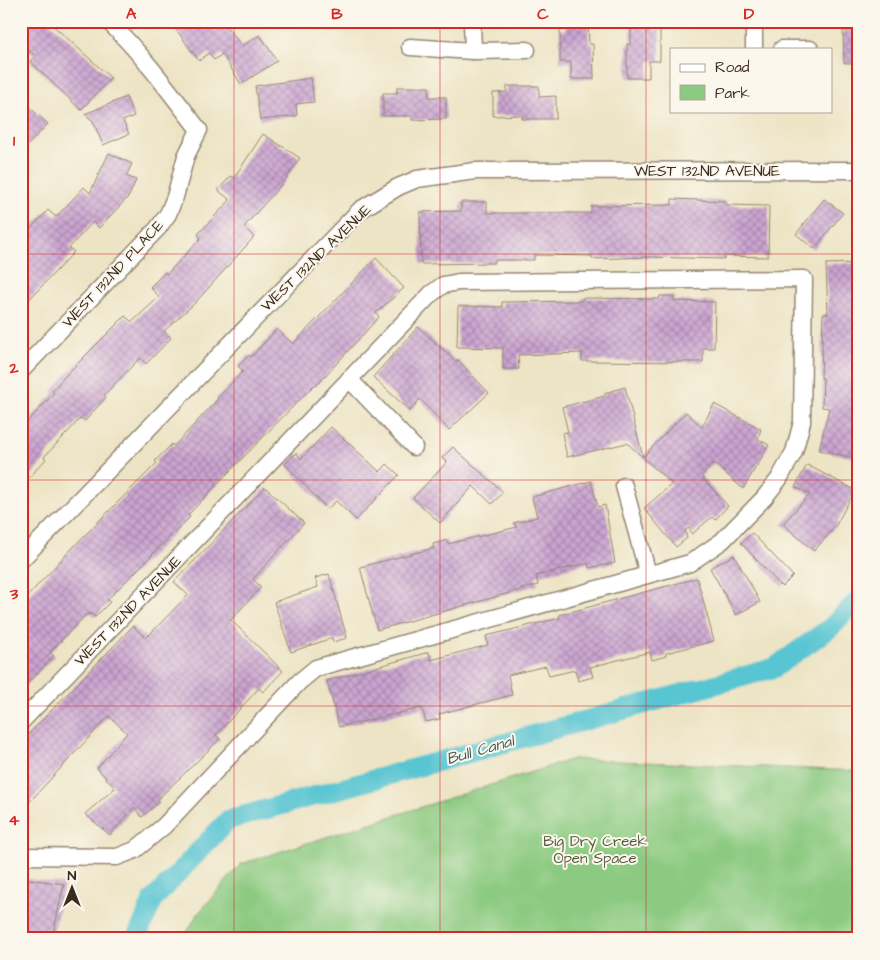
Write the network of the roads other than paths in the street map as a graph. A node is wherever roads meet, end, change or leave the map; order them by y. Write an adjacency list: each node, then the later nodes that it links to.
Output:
1 (108, 21): 9 (street, WEST 132ND PLACE)
2 (472, 21): 7 (street)
3 (754, 21): 5 (street)
4 (410, 47): 7 (street)
5 (754, 48)
6 (527, 50): 7 (street)
7 (472, 51)
8 (859, 170): 13 (street, WEST 132ND AVENUE)
9 (21, 371)
10 (349, 380): 11 (street); 14 (street, WEST 132ND AVENUE); 15 (street, WEST 132ND AVENUE)
11 (414, 447)
12 (624, 486): 14 (street)
13 (21, 560)
14 (648, 574): 16 (street)
15 (21, 722)
16 (21, 856)

